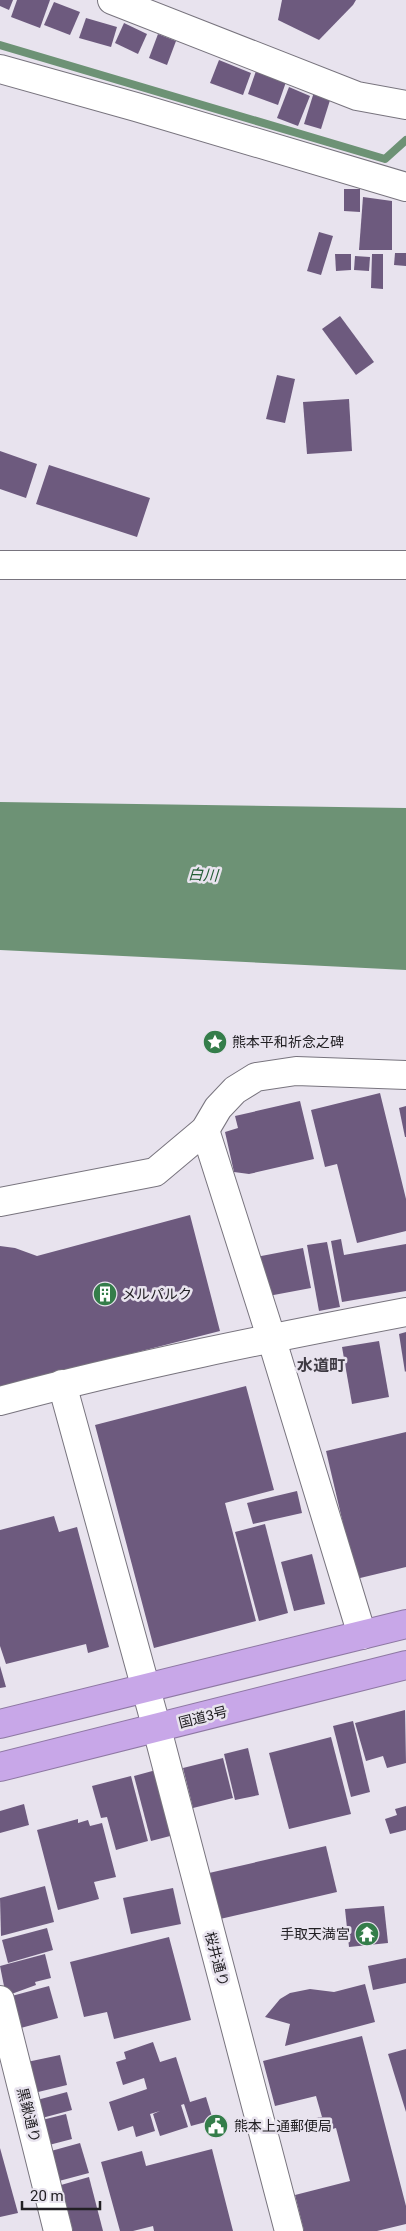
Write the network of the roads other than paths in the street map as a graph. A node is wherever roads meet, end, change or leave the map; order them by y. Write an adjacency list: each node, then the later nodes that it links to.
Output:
1 (112, 0): 3 (street)
2 (0, 69): 4 (street)
3 (406, 106)
4 (406, 187)
5 (406, 564): 6 (street)
6 (0, 565)
7 (406, 1075): 8 (street)
8 (205, 1130): 9 (street); 11 (street)
9 (0, 1202)
10 (406, 1312): 11 (street)
11 (271, 1337): 12 (street); 15 (street)
12 (62, 1384): 13 (street); 17 (street, 桜井通り)
13 (0, 1400)
14 (406, 1624): 15 (highway)
15 (362, 1635): 17 (highway)
16 (406, 1665): 19 (highway, 国道3号)
17 (144, 1688): 18 (highway); 19 (street, 桜井通り)
18 (0, 1724)
19 (156, 1729): 20 (highway, 国道3号); 23 (street, 桜井通り)
20 (0, 1767)
21 (0, 2000): 22 (street, 黒鍬通り)
22 (58, 2231)
23 (289, 2231)

